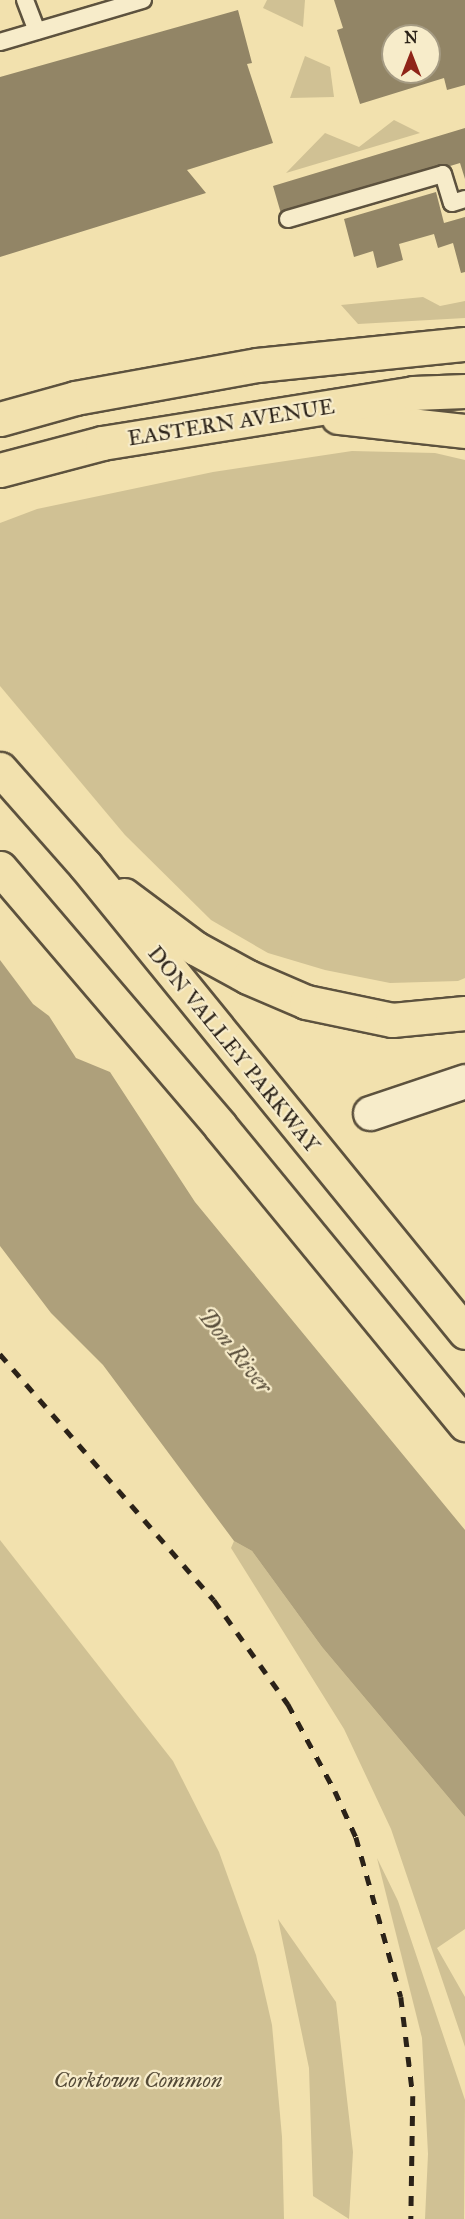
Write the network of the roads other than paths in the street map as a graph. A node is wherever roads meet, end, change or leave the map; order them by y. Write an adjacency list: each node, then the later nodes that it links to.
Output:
1 (25, 0): 3 (lane)
2 (142, 0): 3 (lane)
3 (37, 32): 4 (lane)
4 (0, 42)
5 (465, 200): 6 (lane)
6 (288, 219)
7 (465, 344): 10 (highway)
8 (465, 391): 9 (highway, EASTERN AVENUE)
9 (270, 414): 11 (highway); 12 (highway, EASTERN AVENUE)
10 (0, 419)
11 (465, 431)
12 (0, 470)
13 (0, 769): 14 (highway, DON VALLEY PARKWAY)
14 (85, 865): 16 (highway); 19 (highway, DON VALLEY PARKWAY)
15 (0, 868): 20 (highway)
16 (465, 1013)
17 (465, 1081): 18 (street)
18 (370, 1113)
19 (465, 1332)
20 (465, 1424)

